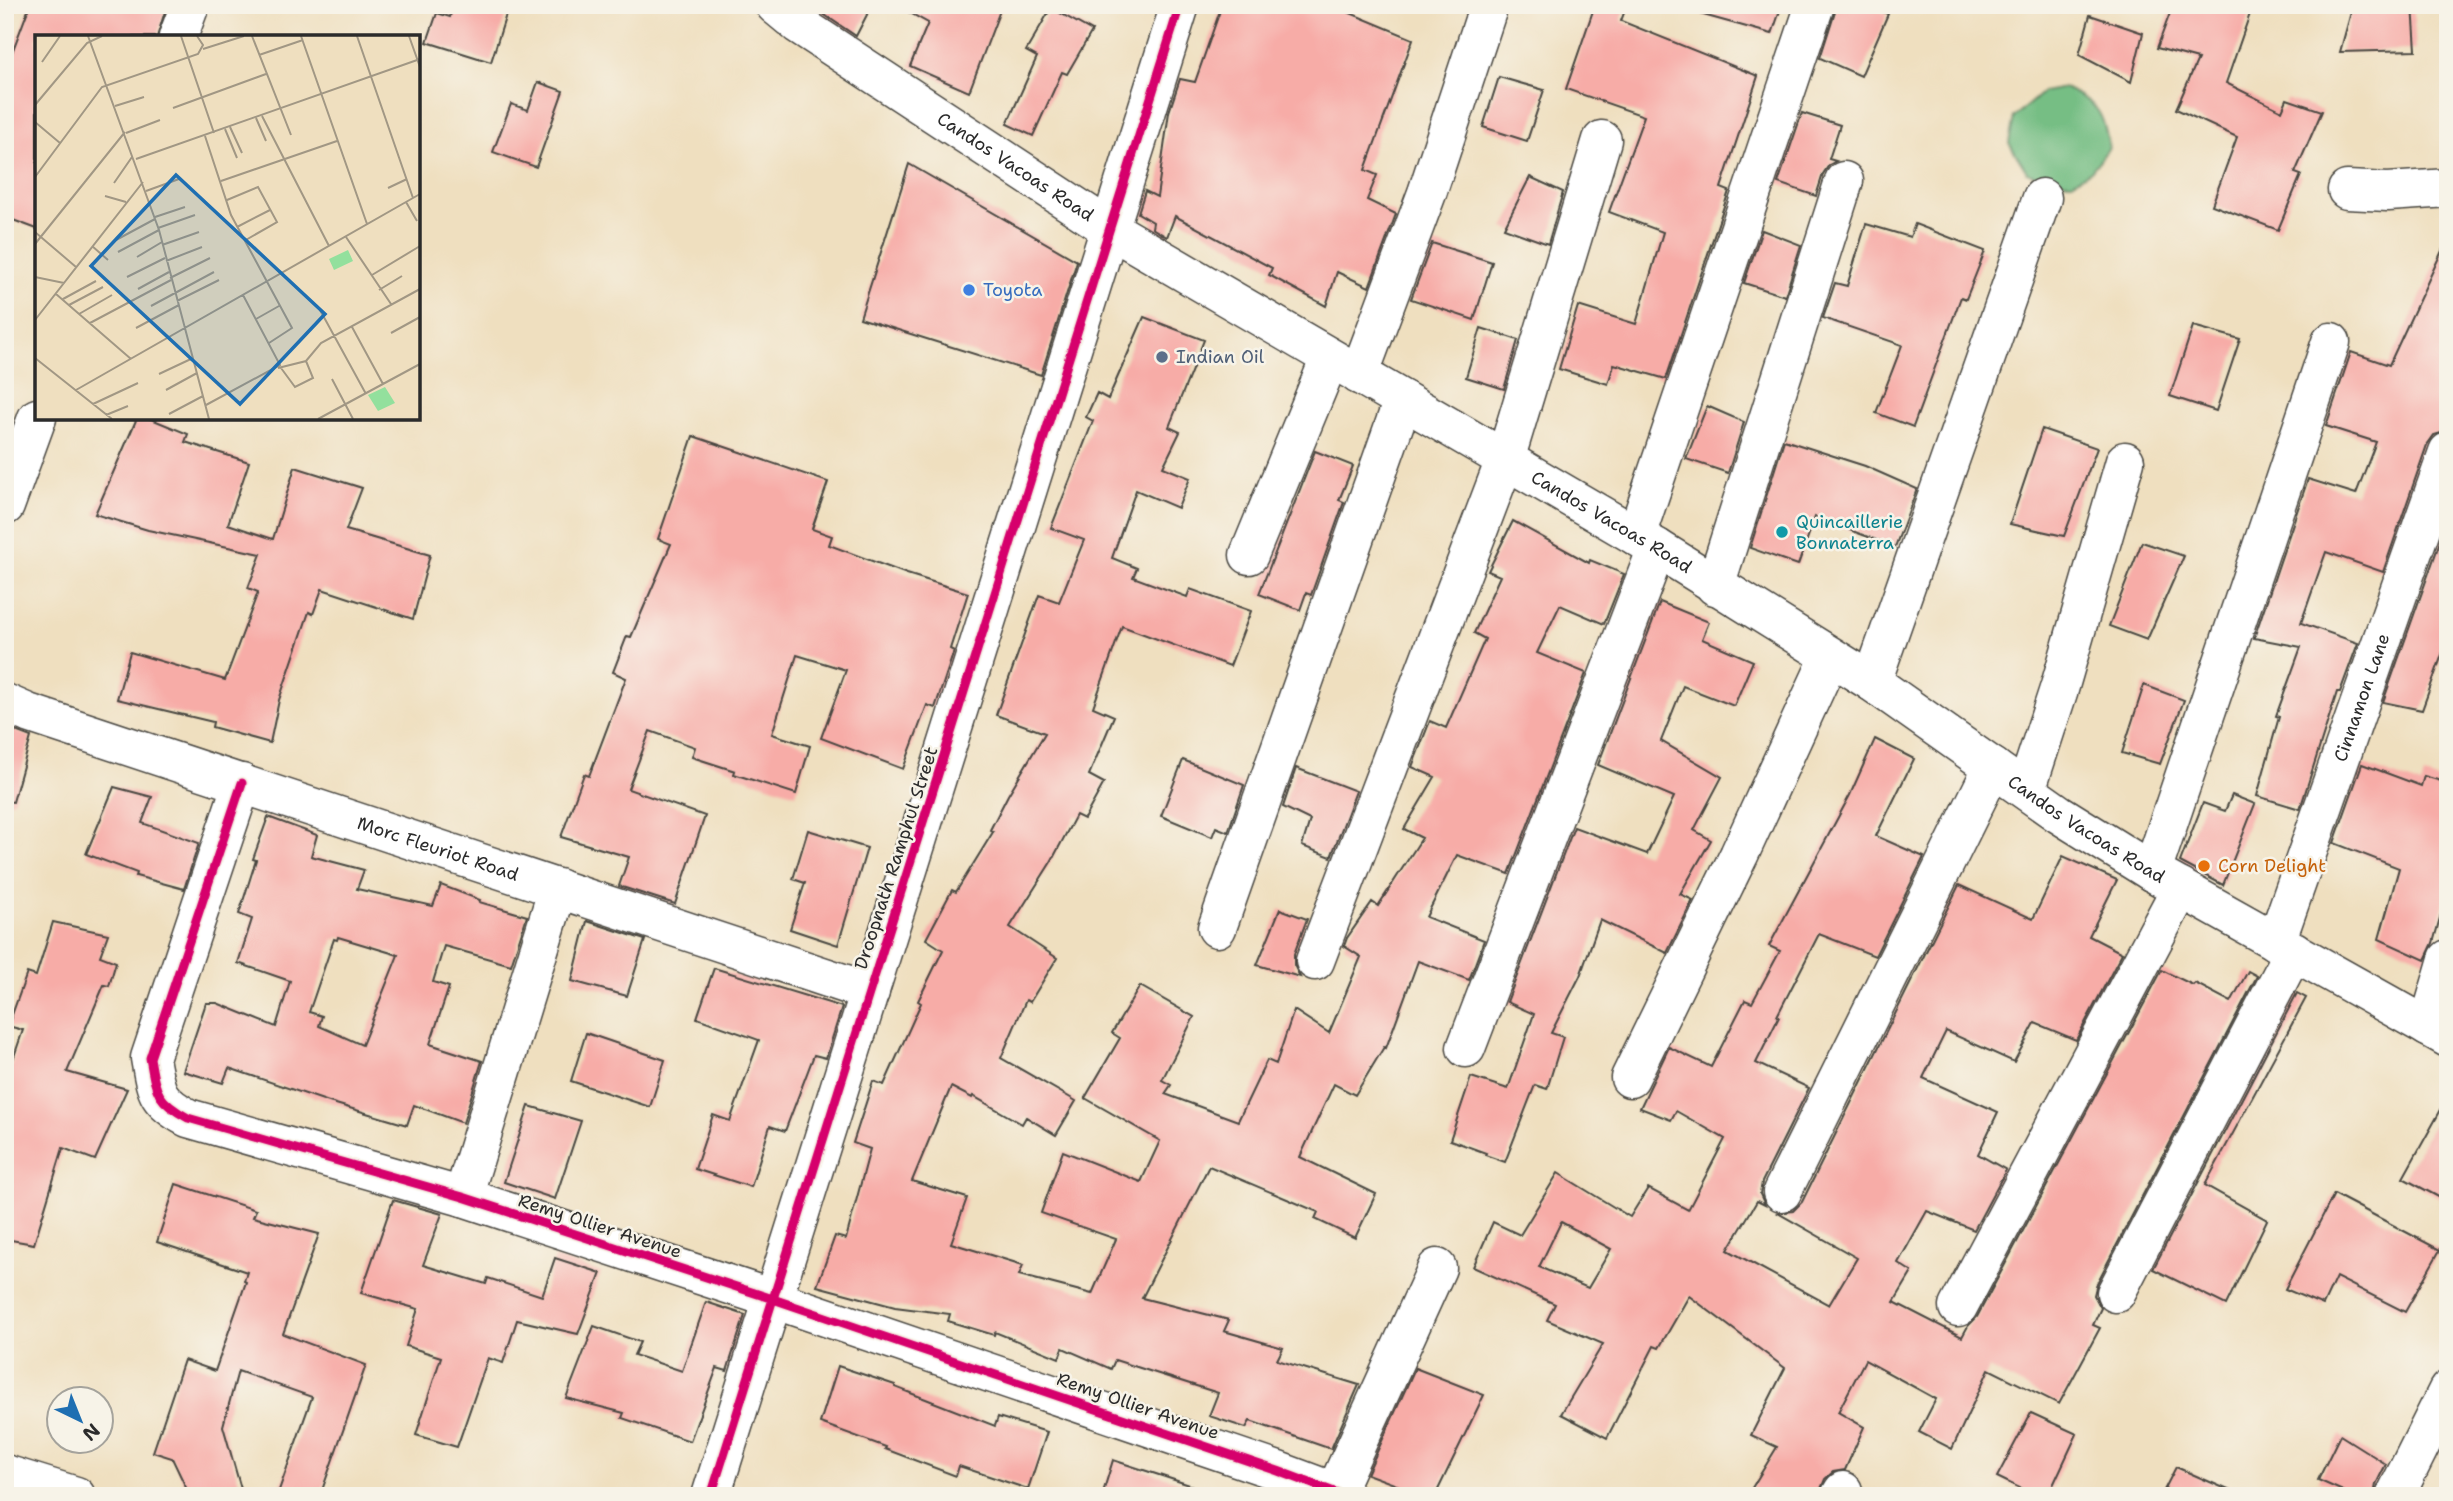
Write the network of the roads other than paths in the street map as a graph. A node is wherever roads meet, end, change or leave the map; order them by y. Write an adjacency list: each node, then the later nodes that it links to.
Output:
1 (190, 5): 6 (street)
2 (1180, 5): 12 (street, Droopnath Ramphul Street)
3 (1489, 5): 14 (street)
4 (1815, 5): 21 (street)
5 (793, 12): 12 (street, Candos Vacoas Road)
6 (179, 35)
7 (1602, 140): 18 (street)
8 (1844, 181): 23 (street)
9 (2448, 188): 10 (street)
10 (2347, 190)
11 (2042, 198): 25 (street)
12 (1110, 229): 14 (street, Candos Vacoas Road); 36 (street, Droopnath Ramphul Street)
13 (2331, 342): 30 (street)
14 (1344, 366): 15 (street, Candos Vacoas Road); 22 (street)
15 (1403, 400): 18 (street, Candos Vacoas Road); 32 (street)
16 (36, 420): 20 (street)
17 (2448, 452): 33 (street, Cinnamon Lane)
18 (1505, 460): 21 (street, Candos Vacoas Road); 35 (street)
19 (2125, 461): 29 (street)
20 (5, 506)
21 (1647, 542): 23 (street, Candos Vacoas Road); 38 (street)
22 (1249, 555)
23 (1714, 586): 24 (street, Candos Vacoas Road)
24 (1830, 657): 25 (street, Candos Vacoas Road); 39 (street)
25 (1872, 681): 27 (street, Candos Vacoas Road)
26 (5, 703): 28 (street, Morc Fleuriot Road)
27 (1993, 766): 29 (street, Candos Vacoas Road); 40 (street)
28 (242, 783): 31 (street, Morc Fleuriot Road); 41 (street, Remy Ollier Avenue)
29 (2026, 790): 30 (street, Candos Vacoas Road)
30 (2166, 880): 33 (street, Candos Vacoas Road); 45 (street)
31 (558, 888): 36 (street, Morc Fleuriot Road); 41 (street)
32 (1217, 928)
33 (2285, 947): 37 (street, Candos Vacoas Road); 43 (street, Cinnamon Lane)
34 (2448, 959): 37 (street)
35 (1315, 961)
36 (870, 992): 44 (street, Droopnath Ramphul Street)
37 (2438, 1032)
38 (1466, 1048)
39 (1630, 1078)
40 (1782, 1192)
41 (463, 1198): 44 (street, Remy Ollier Avenue)
42 (1437, 1268): 48 (street)
43 (2116, 1293)
44 (773, 1299): 48 (street, Remy Ollier Avenue); 51 (street, Droopnath Ramphul Street)
45 (1958, 1307)
46 (2448, 1390): 49 (street)
47 (5, 1474): 50 (street)
48 (1320, 1491)
49 (2396, 1494)
50 (76, 1496)
51 (711, 1496)

